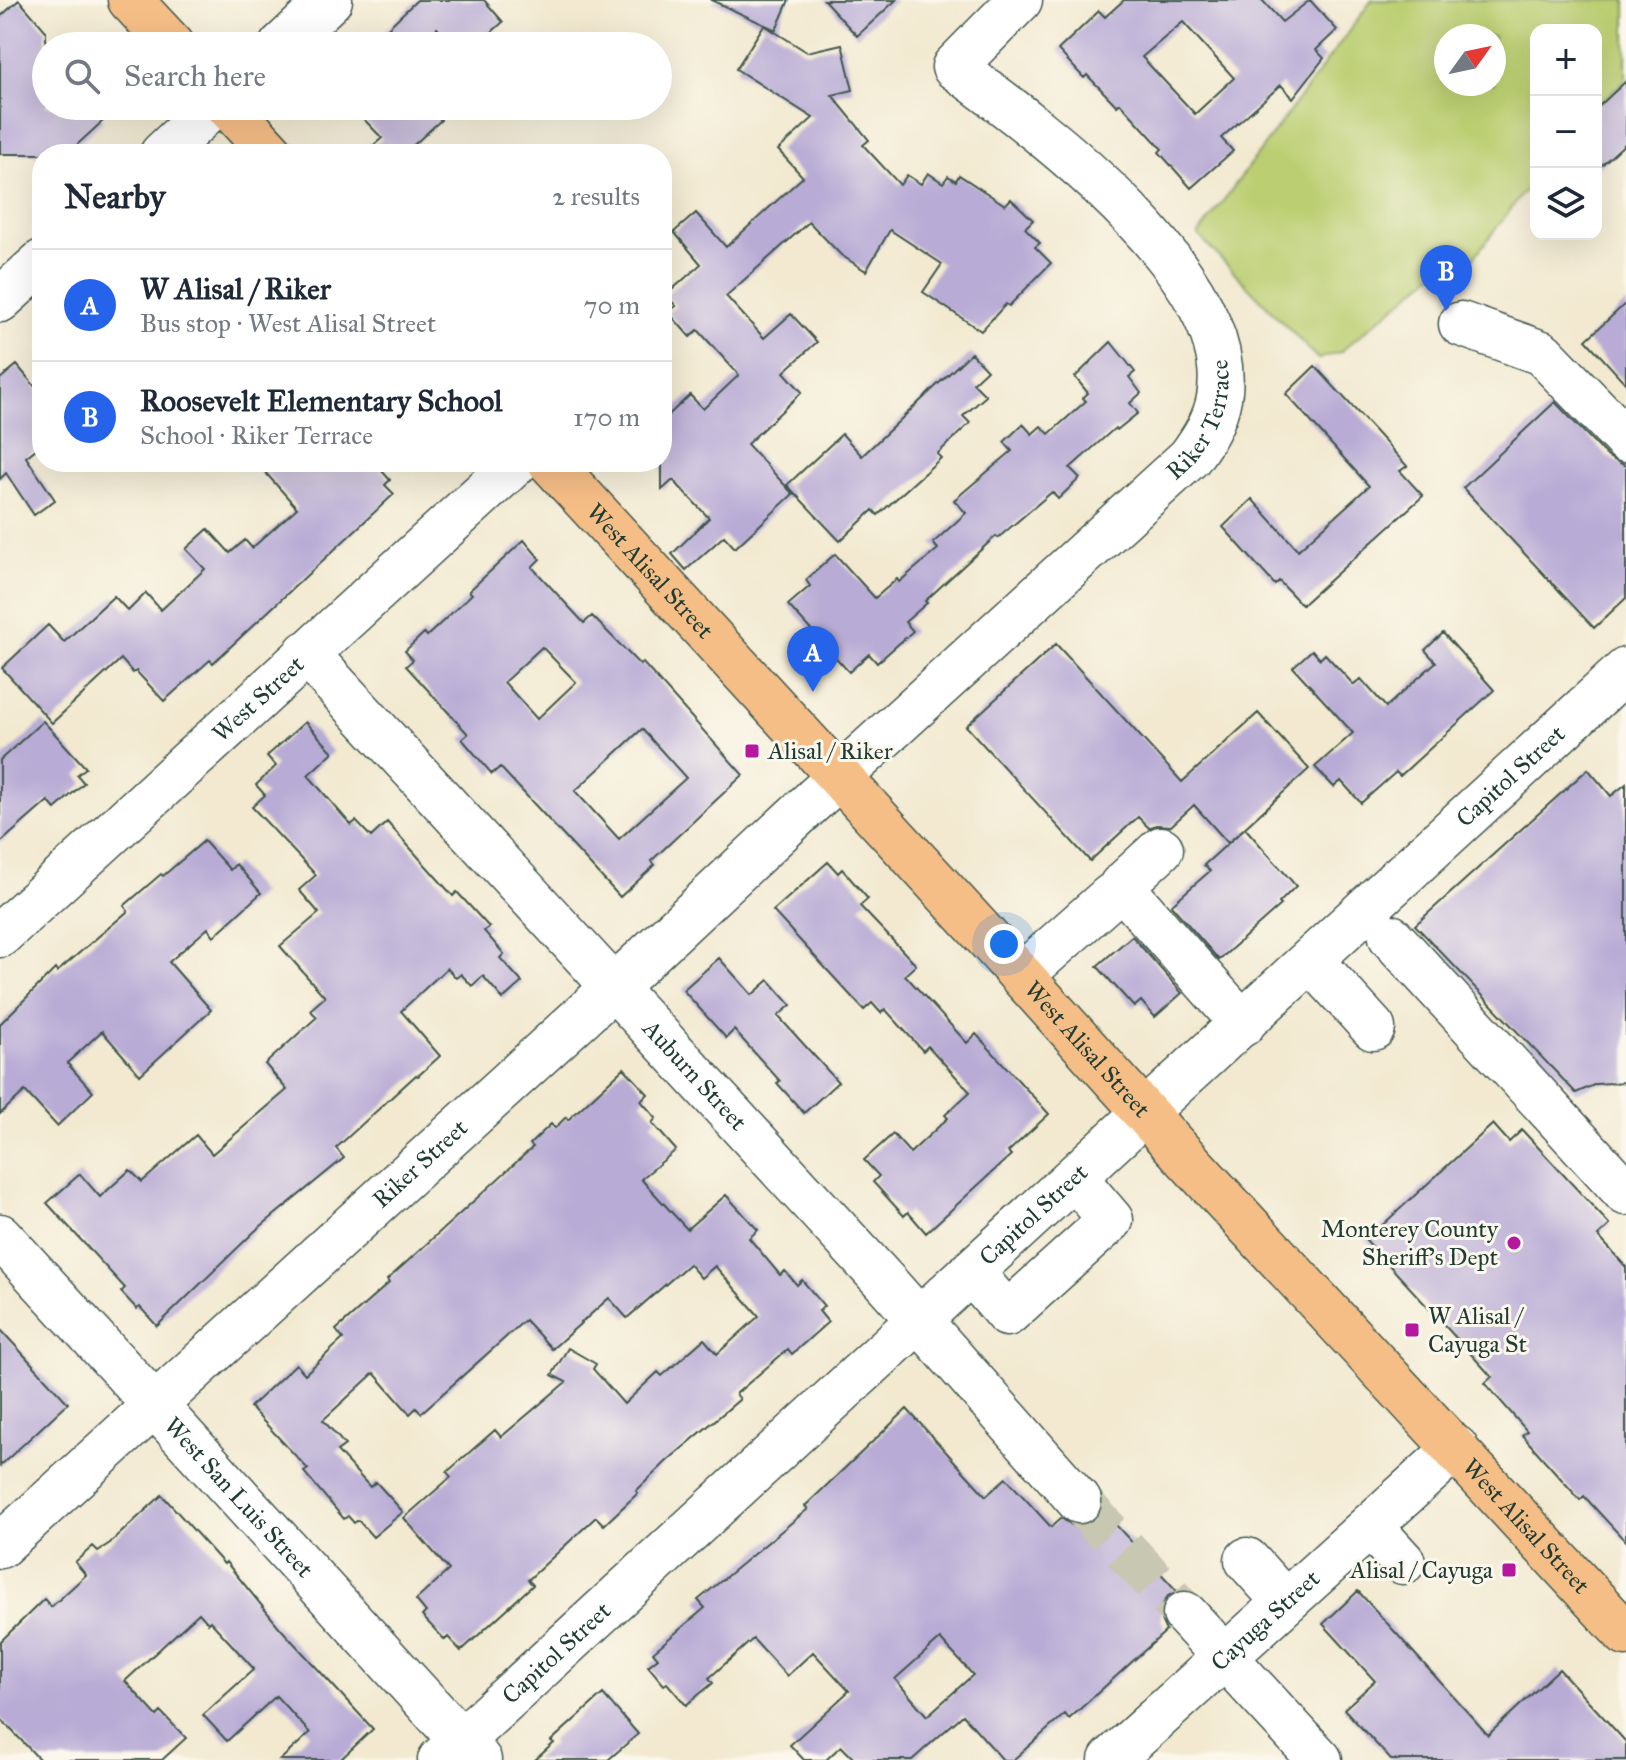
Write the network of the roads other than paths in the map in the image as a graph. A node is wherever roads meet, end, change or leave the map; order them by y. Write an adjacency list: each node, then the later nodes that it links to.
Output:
1 (130, 0): 4 (main road)
2 (330, 0): 5 (street)
3 (1020, 0): 18 (street, Riker Terrace)
4 (160, 32)
5 (296, 32)
6 (198, 120): 8 (street)
7 (241, 120): 9 (main road)
8 (173, 144)
9 (263, 144)
10 (32, 271): 11 (street)
11 (0, 300)
12 (1461, 324): 13 (street)
13 (1626, 440)
14 (506, 472): 16 (street, West Street)
15 (559, 472): 18 (main road, West Alisal Street)
16 (306, 653): 21 (street, West Street); 25 (street, Auburn Street)
17 (1622, 681): 23 (street, Capitol Street)
18 (839, 778): 24 (main road, West Alisal Street); 25 (street, Riker Street)
19 (1161, 849): 26 (street)
20 (1111, 896): 24 (street)
21 (0, 935)
22 (1391, 937): 30 (street)
23 (1312, 961): 26 (street, Capitol Street); 27 (street)
24 (1022, 975): 28 (main road, West Alisal Street)
25 (614, 987): 33 (street, Auburn Street); 34 (street, Riker Street)
26 (1243, 1024): 28 (street, Capitol Street)
27 (1373, 1028)
28 (1145, 1113): 29 (street, Capitol Street); 35 (main road, West Alisal Street)
29 (1075, 1178): 32 (street, Capitol Street); 32 (street)
30 (1626, 1193)
31 (7, 1257): 34 (street, West San Luis Street)
32 (972, 1273): 33 (street, Capitol Street)
33 (920, 1321): 36 (street, Auburn Street); 43 (street, Capitol Street)
34 (153, 1405): 37 (street, Riker Street); 43 (street, West San Luis Street)
35 (1456, 1448): 39 (street, Cayuga Street); 41 (main road, West Alisal Street)
36 (1079, 1501)
37 (0, 1546)
38 (1247, 1560): 39 (street)
39 (1284, 1601): 42 (street, Cayuga Street)
40 (1185, 1614): 42 (street)
41 (1626, 1634)
42 (1224, 1656): 44 (street, Cayuga Street); 45 (street)
43 (460, 1754)
44 (1111, 1760)
45 (1320, 1760)

